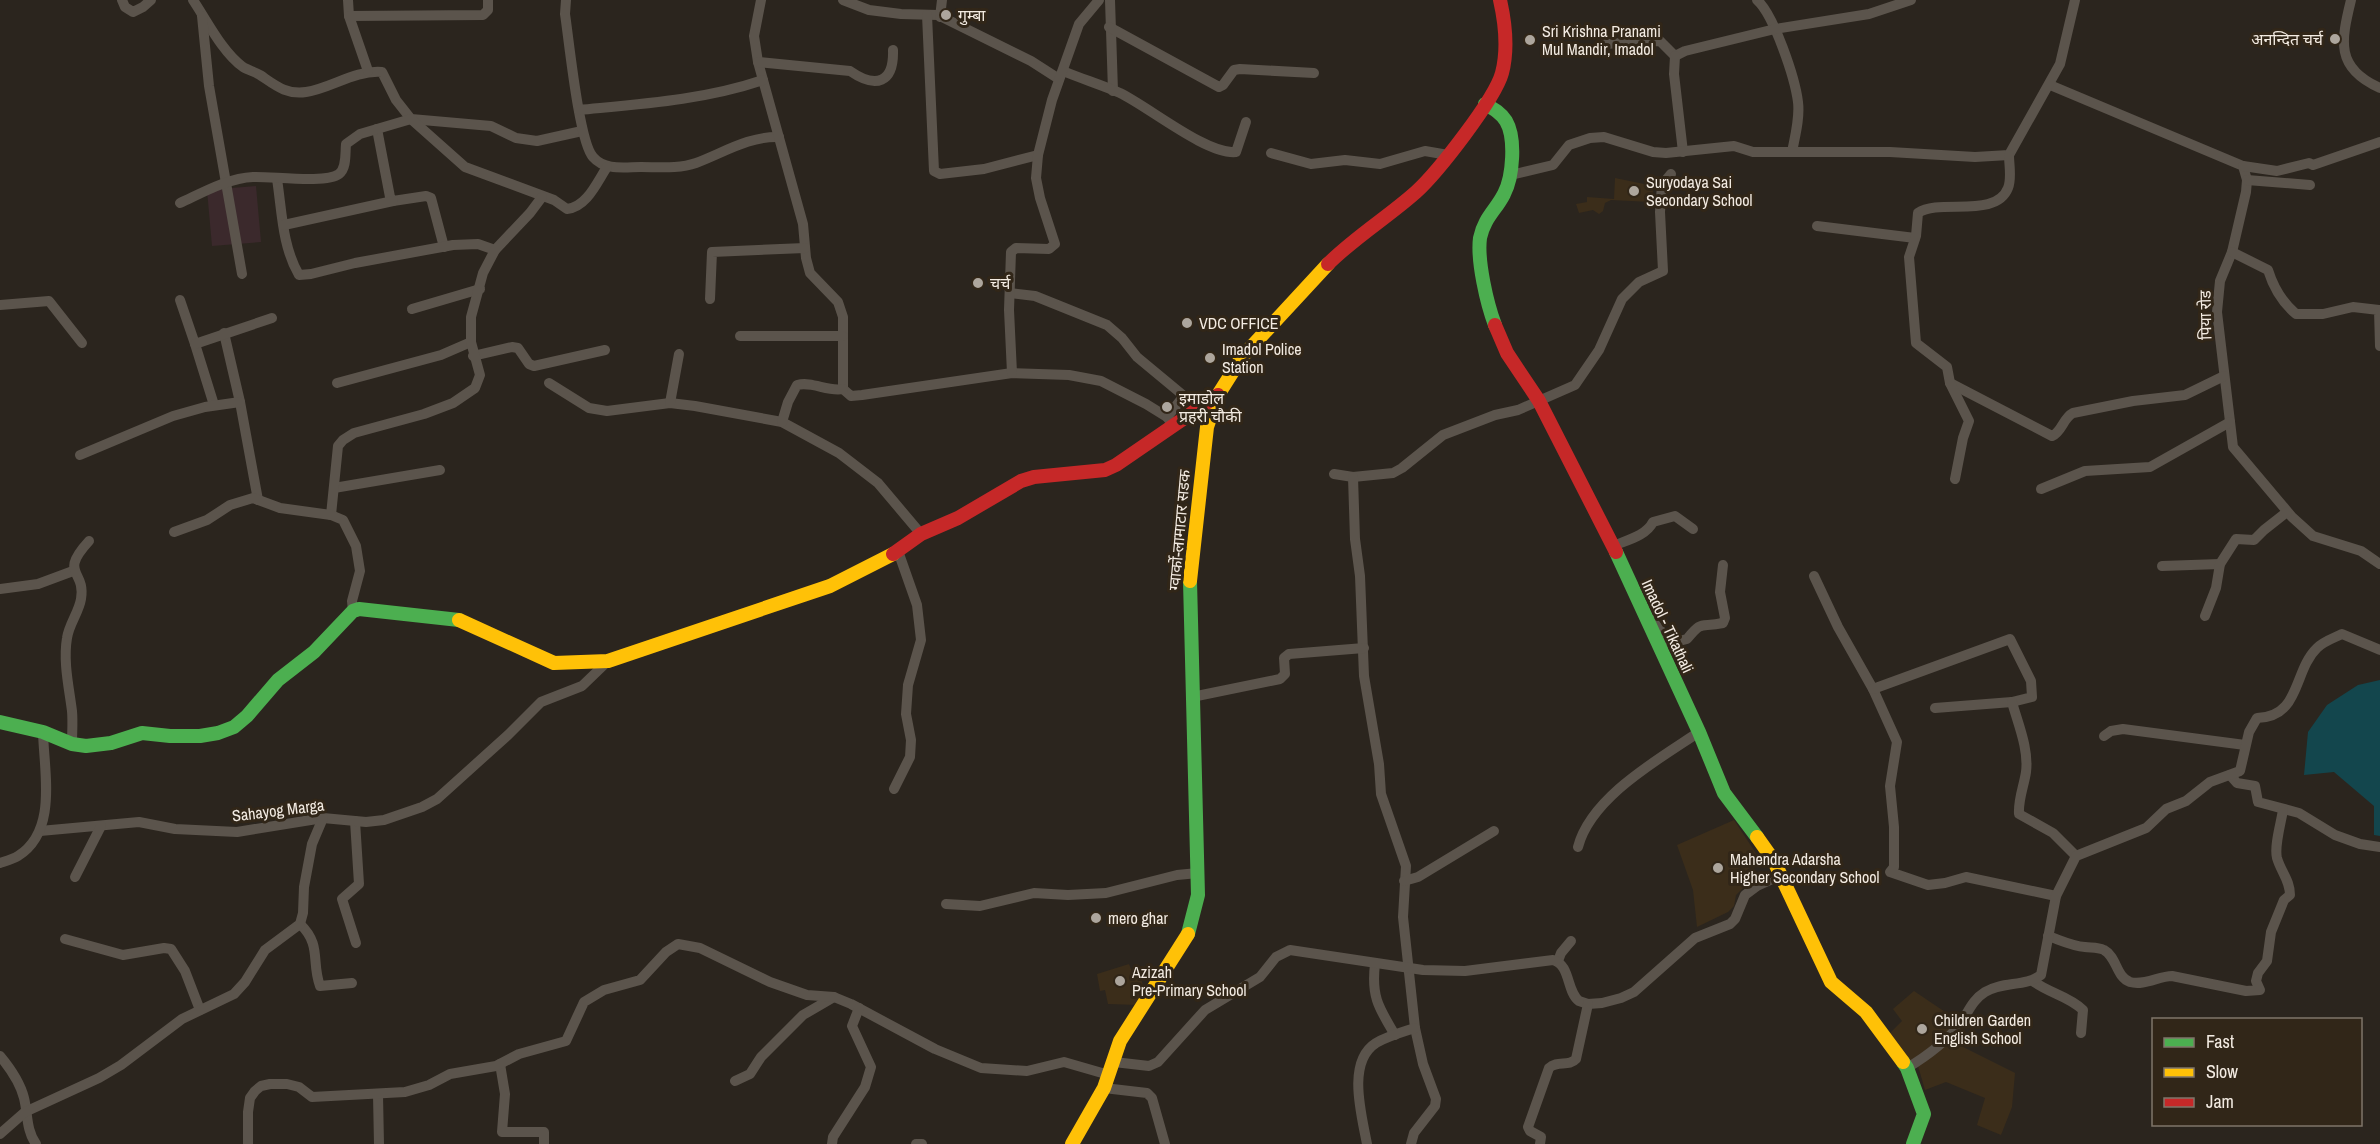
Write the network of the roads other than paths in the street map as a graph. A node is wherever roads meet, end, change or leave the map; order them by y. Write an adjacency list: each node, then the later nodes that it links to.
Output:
1 (122, 0): 2 (street)
2 (151, 0)
3 (193, 0): 17 (street)
4 (348, 0): 19 (street)
5 (488, 0): 19 (street)
6 (566, 0): 35 (street)
7 (761, 0): 26 (street)
8 (843, 0): 18 (street)
9 (942, 0): 20 (street)
10 (1099, 0): 29 (street)
11 (1110, 0): 21 (street)
12 (1500, 0): 34 (street, ग्वार्को-लामाटार सडक)
13 (1757, 0): 22 (street)
14 (1911, 0): 22 (street)
15 (2075, 0): 31 (street)
16 (2351, 0): 32 (street)
17 (201, 12): 27 (street); 54 (street)
18 (927, 15): 20 (street); 45 (street)
19 (349, 16): 27 (street)
20 (940, 17): 29 (street)
21 (1109, 27): 28 (street); 33 (street)
22 (1775, 29): 25 (street); 43 (street)
23 (1604, 44): 25 (street)
24 (893, 50): 26 (street)
25 (1675, 56): 42 (street)
26 (758, 62): 30 (street)
27 (368, 71): 36 (street)
28 (1314, 73)
29 (1061, 75): 33 (street); 45 (street)
30 (763, 80): 35 (street); 40 (street)
31 (2050, 84): 47 (street); 48 (street)
32 (2380, 88)
33 (1113, 91): 37 (street)
34 (1485, 104): 46 (street, ग्वार्को-लामाटार सडक); 51 (street, Imadol - Tikathali)
35 (579, 110): 39 (street)
36 (411, 118): 38 (street); 39 (street); 56 (street)
37 (1246, 122)
38 (377, 129): 52 (street); 57 (street)
39 (582, 131): 49 (street)
40 (778, 137): 49 (street); 63 (street)
41 (2380, 142): 48 (street)
42 (1683, 152): 43 (street); 51 (street)
43 (1792, 152): 47 (street)
44 (1271, 153): 46 (street)
45 (1038, 155): 68 (street)
46 (1448, 155): 90 (street, ग्वार्को-लामाटार सडक)
47 (2009, 155): 61 (street)
48 (2243, 166): 53 (street, पिया रोड)
49 (607, 167): 56 (street)
50 (1671, 174): 91 (street)
51 (1511, 175): 91 (street, Imadol - Tikathali)
52 (277, 179): 54 (street); 59 (street)
53 (2247, 180): 55 (street); 65 (street, पिया रोड)
54 (225, 183): 58 (street); 66 (street)
55 (2310, 185)
56 (542, 197): 64 (street)
57 (393, 201): 59 (street); 62 (street)
58 (180, 203)
59 (284, 225): 62 (street)
60 (1816, 226): 61 (street)
61 (1915, 238): 88 (street)
62 (444, 247): 64 (street)
63 (805, 248): 69 (street); 76 (street)
64 (495, 250): 67 (street)
65 (2232, 252): 80 (street); 85 (street, पिया रोड)
66 (242, 274)
67 (480, 290): 72 (street); 77 (street)
68 (1010, 293): 84 (street); 95 (street)
69 (710, 299)
70 (180, 300): 79 (street)
71 (0, 305): 78 (street)
72 (412, 309)
73 (272, 318): 74 (street)
74 (225, 333): 79 (street); 92 (street)
75 (740, 336): 76 (street)
76 (843, 336): 89 (street)
77 (471, 342): 83 (street); 86 (street)
78 (82, 343)
79 (195, 344): 94 (street)
80 (2380, 346)
81 (605, 350): 83 (street)
82 (679, 354): 93 (street)
83 (473, 357): 103 (street)
84 (1012, 373): 89 (street); 95 (street)
85 (2224, 376): 88 (street); 97 (street, पिया रोड)
86 (337, 383)
87 (549, 383): 93 (street)
88 (1950, 383): 102 (street)
89 (843, 389): 96 (street)
90 (1218, 395): 95 (street); 128 (street, ग्वार्को-लामाटार सडक)
91 (1539, 401): 101 (street); 112 (street, Imadol - Tikathali)
92 (240, 402): 94 (street); 105 (street)
93 (670, 403): 96 (street)
94 (214, 405): 98 (street)
95 (1170, 421): 110 (street)
96 (782, 422): 110 (street)
97 (2230, 422): 104 (street); 106 (street, पिया रोड)
98 (80, 455)
99 (440, 470): 103 (street)
100 (1334, 474): 101 (street)
101 (1353, 477): 124 (street)
102 (1955, 478)
103 (334, 488): 107 (street)
104 (2041, 489)
105 (258, 500): 107 (street); 109 (street)
106 (2288, 512): 114 (street); 115 (street, पिया रोड)
107 (331, 515): 122 (street)
108 (1693, 529): 112 (street)
109 (174, 532)
110 (921, 534): 113 (street)
111 (89, 541): 118 (street)
112 (1613, 546): 121 (street, Imadol - Tikathali)
113 (897, 551): 126 (street); 138 (street)
114 (2220, 564): 117 (street); 123 (street)
115 (2380, 564)
116 (1723, 565): 121 (street)
117 (2162, 566)
118 (73, 571): 120 (street); 135 (street)
119 (1814, 576): 127 (street)
120 (0, 589)
121 (1641, 609): 133 (street, Imadol - Tikathali)
122 (353, 610): 126 (street); 135 (street)
123 (2205, 616)
124 (1364, 648): 128 (street); 152 (street)
125 (2380, 650): 136 (street)
126 (608, 661): 141 (street, Sahayog Marga)
127 (1873, 689): 129 (street); 153 (street)
128 (1192, 697): 149 (street, ग्वार्को-लामाटार सडक)
129 (2012, 702): 130 (street); 147 (street)
130 (1935, 708)
131 (0, 722): 132 (street)
132 (43, 732): 135 (street); 143 (street)
133 (1699, 732): 145 (street); 150 (street, Imadol - Tikathali)
134 (2104, 736): 136 (street)
135 (72, 744)
136 (2245, 745): 137 (street)
137 (2230, 775): 139 (street); 147 (street)
138 (894, 789)
139 (2283, 810): 146 (street); 156 (street)
140 (323, 818): 141 (street, Sahayog Marga); 142 (street, Sahayog Marga); 155 (street)
141 (356, 821): 159 (street)
142 (101, 826): 143 (street, Sahayog Marga); 151 (street)
143 (40, 831): 148 (street)
144 (1494, 831): 152 (street)
145 (1578, 847)
146 (2380, 847)
147 (2076, 855): 153 (street)
148 (0, 863)
149 (1198, 873): 154 (street); 174 (street, ग्वार्को-लामाटार सडक)
150 (1781, 875): 166 (street); 175 (street, Imadol - Tikathali)
151 (75, 877)
152 (1404, 881): 162 (street)
153 (2056, 896): 156 (street)
154 (946, 904)
155 (300, 924): 164 (street); 168 (street)
156 (2048, 936): 163 (street)
157 (65, 939): 168 (street)
158 (1571, 941): 160 (street)
159 (356, 943)
160 (1558, 961): 162 (street); 166 (street)
161 (1375, 964): 162 (street); 171 (street); 174 (street)
162 (1409, 967): 169 (street)
163 (2033, 981): 170 (street); 175 (street)
164 (352, 982)
165 (834, 997): 167 (street); 173 (street); 176 (street)
166 (1588, 1004): 192 (street)
167 (860, 1008): 174 (street); 185 (street)
168 (200, 1010): 179 (street)
169 (1415, 1028): 171 (street); 191 (street)
170 (2080, 1033)
171 (1395, 1035): 190 (street)
172 (0, 1056): 179 (street)
173 (500, 1064): 178 (street); 184 (street)
174 (1112, 1068): 177 (street, ग्वार्को-लामाटार सडक)
175 (1907, 1068): 193 (street, Imadol - Tikathali)
176 (735, 1082)
177 (1104, 1088): 188 (street, ग्वार्को-लामाटार सडक); 189 (street)
178 (378, 1095): 182 (street); 183 (street)
179 (26, 1112): 180 (street); 181 (street)
180 (0, 1134)
181 (36, 1144)
182 (248, 1144)
183 (379, 1144)
184 (544, 1144)
185 (832, 1144)
186 (916, 1144): 187 (street)
187 (922, 1144)
188 (1072, 1144)
189 (1165, 1144)
190 (1367, 1144)
191 (1411, 1144)
192 (1540, 1144)
193 (1913, 1144)

